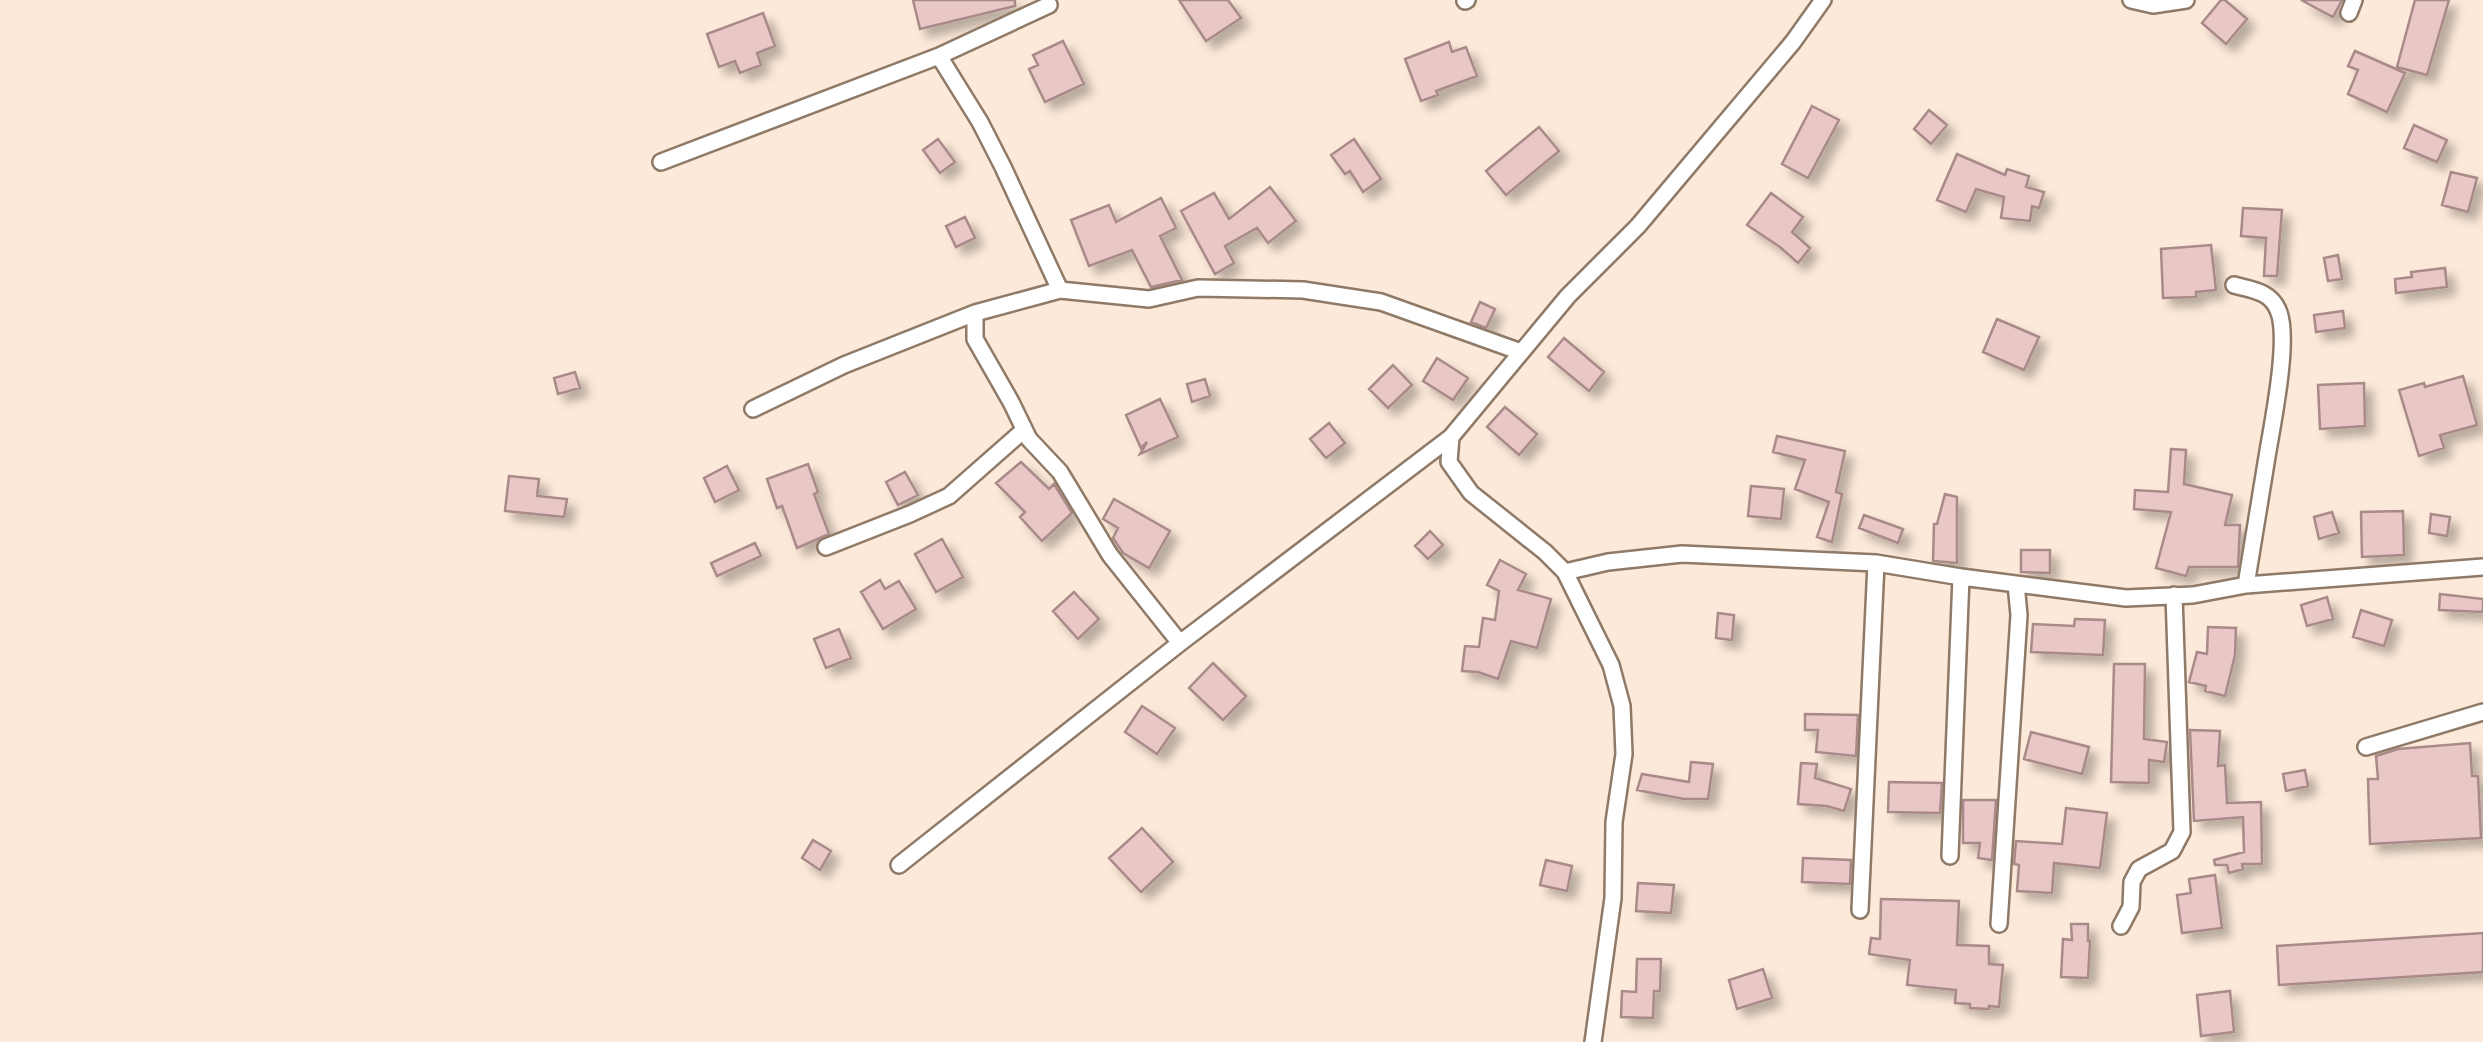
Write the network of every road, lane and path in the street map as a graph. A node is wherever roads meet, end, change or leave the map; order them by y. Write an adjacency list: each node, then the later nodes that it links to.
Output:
1 (1823, 0): 10 (street)
2 (2130, 0): 3 (street)
3 (2186, 0)
4 (1049, 5): 5 (street)
5 (939, 56): 6 (street); 8 (street)
6 (661, 162)
7 (2234, 286): 20 (street)
8 (1060, 290): 9 (street); 10 (street)
9 (975, 313): 11 (street); 12 (street)
10 (1521, 352): 13 (street)
11 (752, 409)
12 (1024, 430): 14 (street); 22 (street)
13 (1450, 438): 17 (street); 22 (street)
14 (826, 547)
15 (1876, 563): 17 (street); 18 (street); 27 (street)
16 (2483, 567): 20 (street)
17 (1565, 572): 30 (street)
18 (1961, 577): 19 (street); 25 (street)
19 (2016, 584): 21 (street); 28 (street)
20 (2246, 585): 21 (street)
21 (2174, 596): 29 (street)
22 (1180, 643): 26 (street)
23 (2483, 712): 24 (street)
24 (2366, 748)
25 (1950, 856)
26 (899, 865)
27 (1860, 910)
28 (1999, 924)
29 (2121, 926)
30 (1594, 1042)

